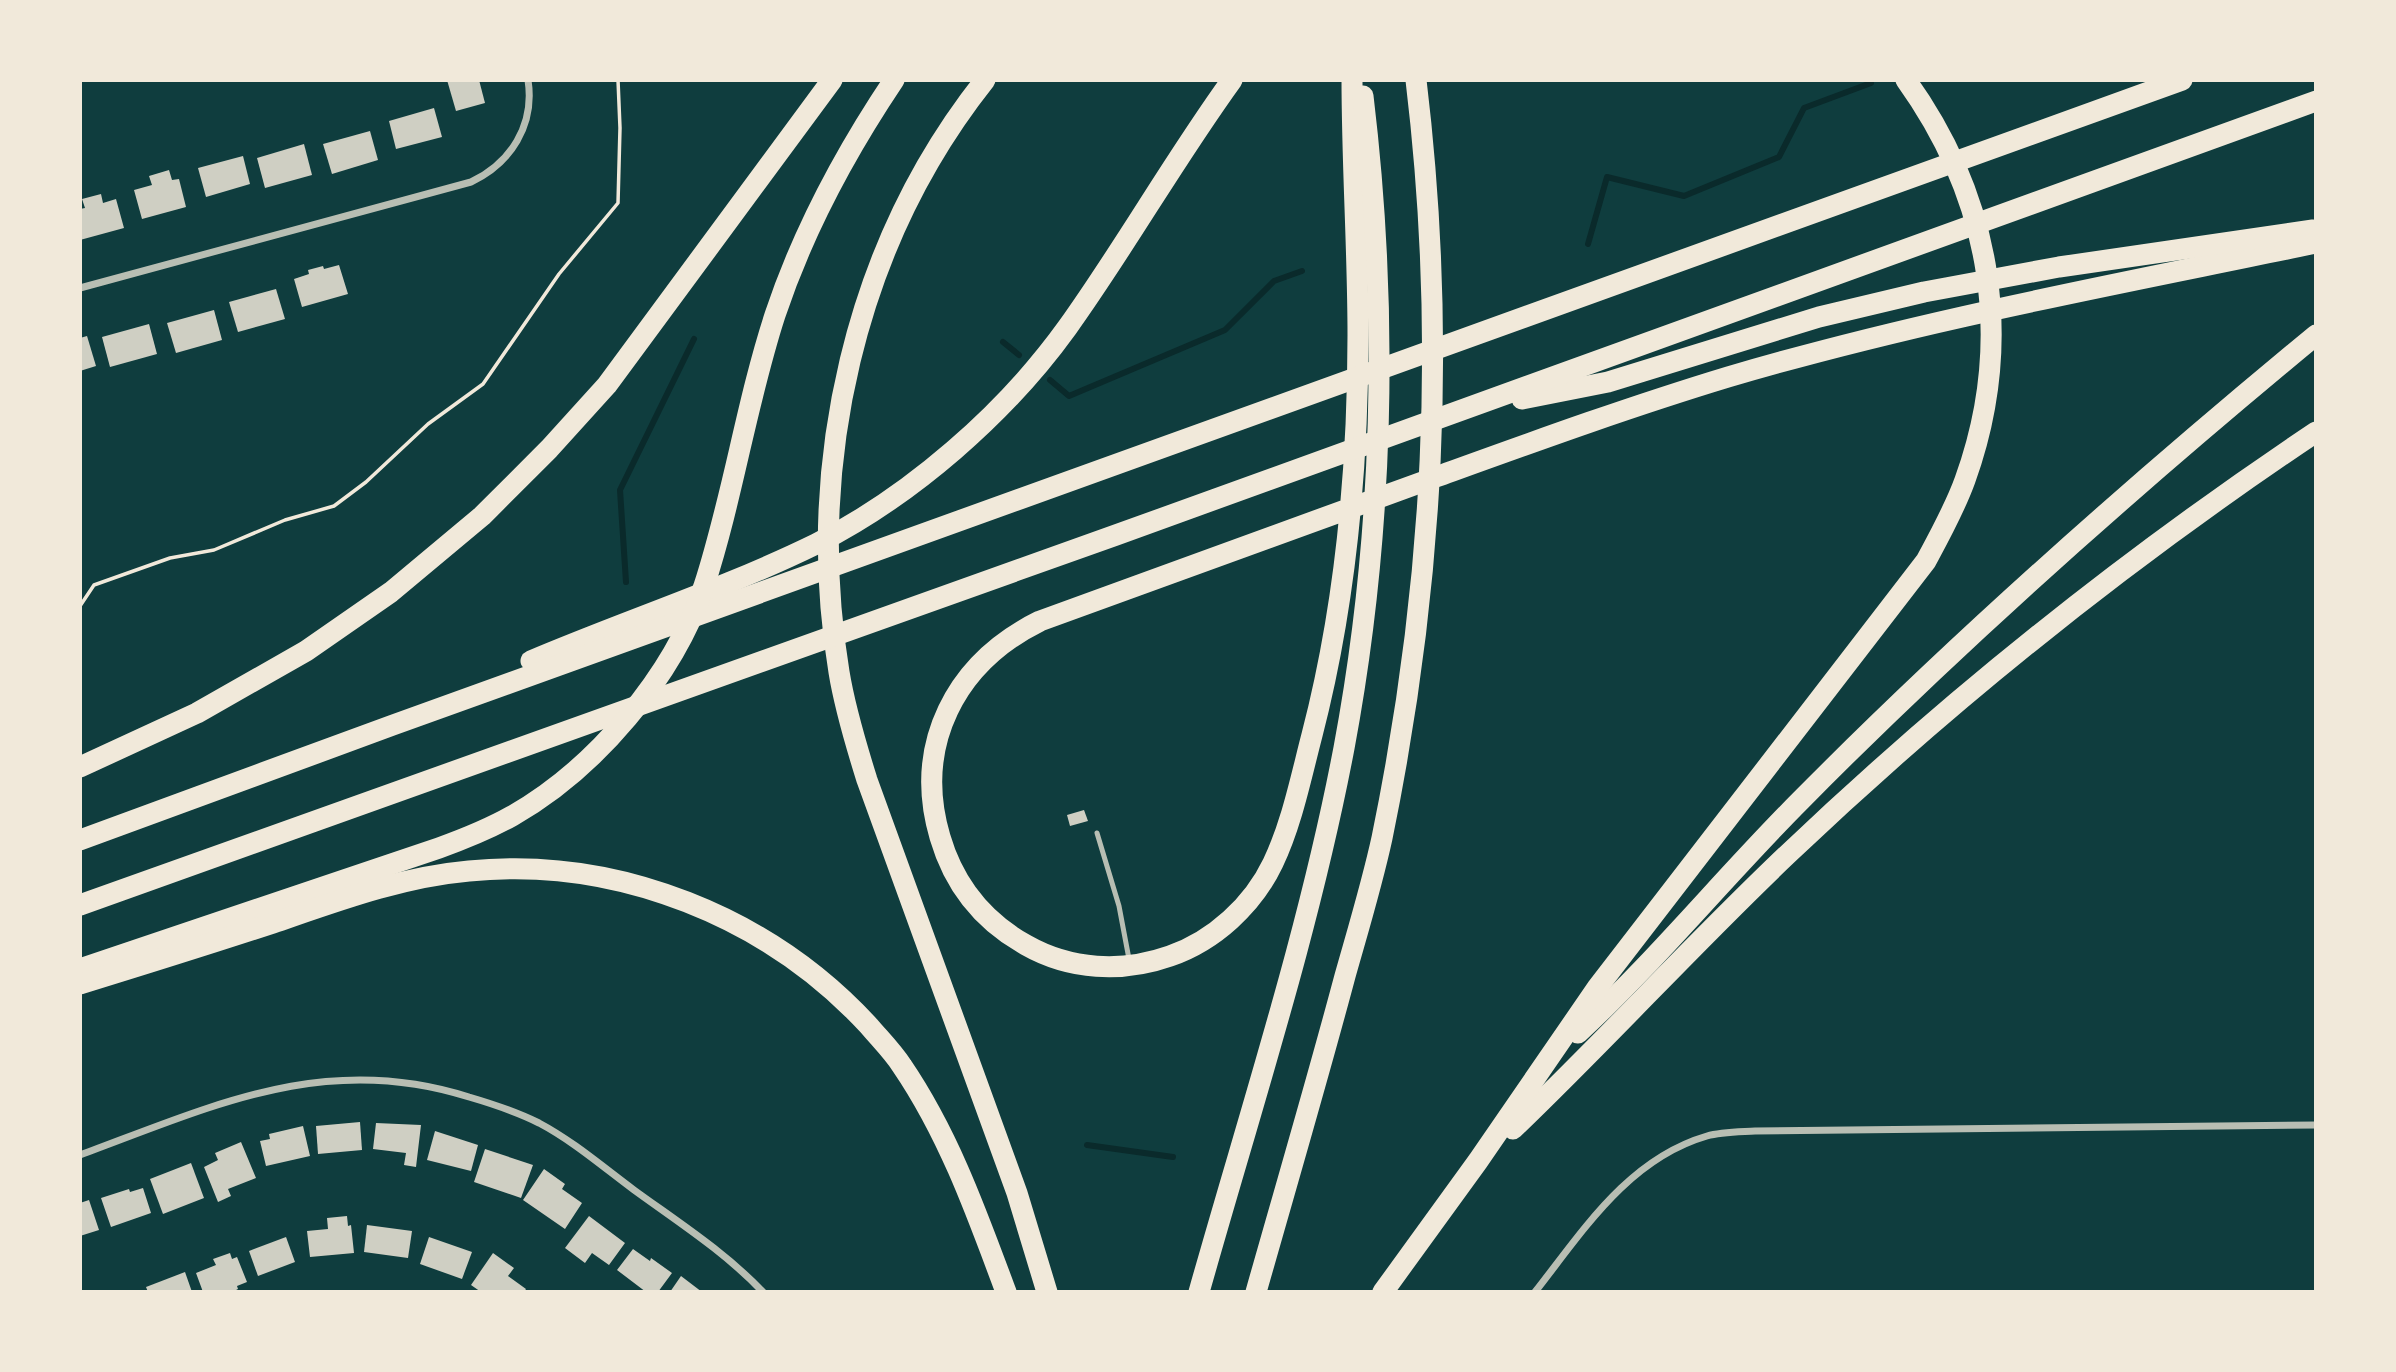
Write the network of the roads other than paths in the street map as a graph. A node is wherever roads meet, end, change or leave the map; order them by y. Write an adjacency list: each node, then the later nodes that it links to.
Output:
1 (528, 80): 16 (street)
2 (832, 80): 22 (highway)
3 (894, 80): 27 (highway)
4 (985, 80): 35 (highway)
5 (1233, 80): 21 (highway)
6 (1352, 80): 17 (highway)
7 (1361, 80): 17 (highway)
8 (1416, 80): 37 (highway)
9 (1906, 80): 29 (highway)
10 (2136, 80): 13 (highway)
11 (2182, 80): 13 (highway)
12 (2315, 100): 19 (highway)
13 (2003, 145): 21 (highway)
14 (2315, 230): 19 (highway)
15 (2315, 243): 26 (highway)
16 (80, 288)
17 (1368, 292): 26 (highway); 36 (highway)
18 (2315, 335): 29 (highway)
19 (1457, 412): 25 (highway)
20 (2315, 432): 32 (highway)
21 (393, 725): 24 (highway)
22 (80, 767)
23 (1097, 832): 26 (lane)
24 (80, 841)
25 (80, 905)
26 (1130, 965)
27 (80, 969)
28 (80, 984): 34 (highway)
29 (1550, 1059): 32 (highway)
30 (2315, 1125): 39 (street)
31 (80, 1155): 33 (street)
32 (1478, 1161): 38 (highway)
33 (763, 1292)
34 (1006, 1292)
35 (1047, 1292)
36 (1199, 1292)
37 (1256, 1292)
38 (1383, 1292)
39 (1535, 1292)

